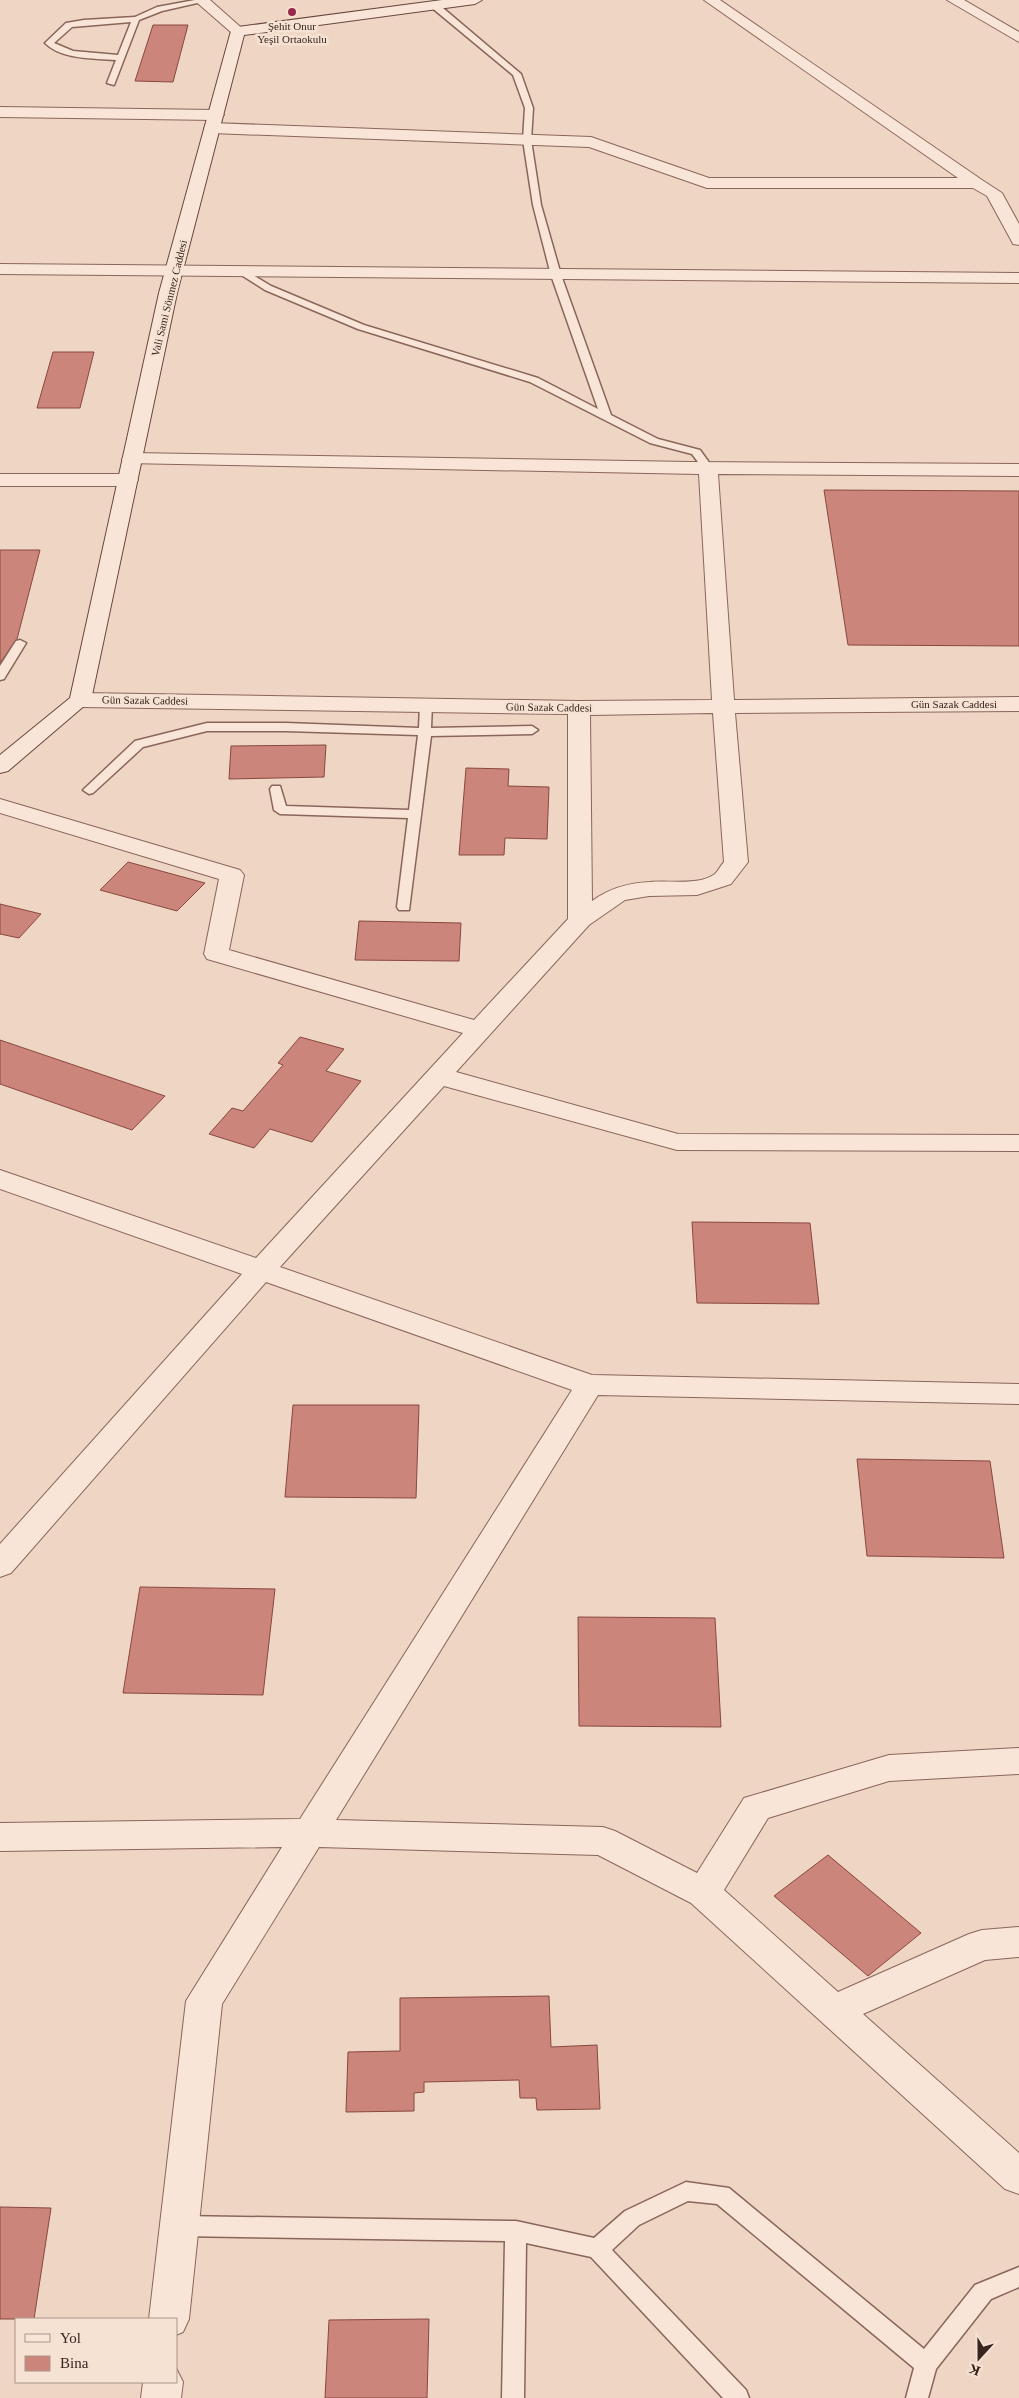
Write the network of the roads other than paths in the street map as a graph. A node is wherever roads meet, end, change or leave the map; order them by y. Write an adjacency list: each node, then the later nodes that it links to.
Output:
1 (201, 0): 6 (lane); 7 (street)
2 (476, 0): 5 (street)
3 (711, 0): 14 (street)
4 (954, 0): 8 (street)
5 (434, 6): 7 (street); 13 (lane)
6 (136, 19): 9 (lane); 9 (lane)
7 (238, 31): 12 (street, Vali Sami Sönmez Caddesi)
8 (1019, 38)
9 (121, 58): 10 (lane)
10 (111, 82)
11 (0, 112): 12 (street)
12 (214, 121): 13 (street); 19 (street, Vali Sami Sönmez Caddesi)
13 (526, 140): 14 (street); 21 (lane)
14 (976, 183): 15 (street)
15 (994, 193): 16 (street); 17 (street)
16 (1011, 193)
17 (1019, 240)
18 (0, 270): 19 (street)
19 (174, 270): 20 (street); 24 (street, Vali Sami Sönmez Caddesi)
20 (240, 271): 21 (street); 23 (lane)
21 (556, 274): 22 (street); 23 (lane)
22 (1019, 278)
23 (606, 417): 25 (lane)
24 (132, 459): 25 (street); 28 (street, Vali Sami Sönmez Caddesi)
25 (708, 468): 26 (street); 34 (street)
26 (1019, 470)
27 (0, 480): 28 (street)
28 (128, 480): 31 (street, Vali Sami Sönmez Caddesi)
29 (20, 643): 30 (lane)
30 (0, 676)
31 (80, 700): 32 (street, Gün Sazak Caddesi); 38 (street)
32 (426, 704): 35 (street, Gün Sazak Caddesi); 37 (lane)
33 (1019, 704): 34 (street, Gün Sazak Caddesi)
34 (723, 706): 35 (street, Gün Sazak Caddesi); 44 (street)
35 (579, 708): 44 (street)
36 (532, 730): 37 (lane)
37 (424, 732): 40 (lane); 42 (lane)
38 (0, 766)
39 (276, 789): 42 (lane)
40 (89, 790)
41 (0, 806): 45 (street)
42 (415, 814): 43 (lane)
43 (404, 907)
44 (580, 920): 45 (street)
45 (480, 1030): 46 (street)
46 (439, 1076): 47 (street); 49 (street)
47 (1019, 1143)
48 (0, 1179): 49 (street)
49 (261, 1270): 50 (street); 52 (street)
50 (590, 1385): 51 (street); 54 (street)
51 (1019, 1394)
52 (0, 1565)
53 (1019, 1761): 56 (street)
54 (308, 1833): 55 (street); 56 (street); 60 (street)
55 (0, 1837)
56 (703, 1893): 58 (street)
57 (1019, 1942): 58 (street)
58 (834, 2010): 59 (street)
59 (1019, 2177)
60 (179, 2226): 61 (lane); 64 (street)
61 (516, 2232): 62 (lane); 68 (lane)
62 (598, 2249): 65 (lane); 69 (lane)
63 (1019, 2277): 65 (lane)
64 (169, 2318)
65 (926, 2364): 70 (lane)
66 (163, 2383): 67 (street)
67 (161, 2398)
68 (513, 2398)
69 (738, 2398)
70 (917, 2398)

